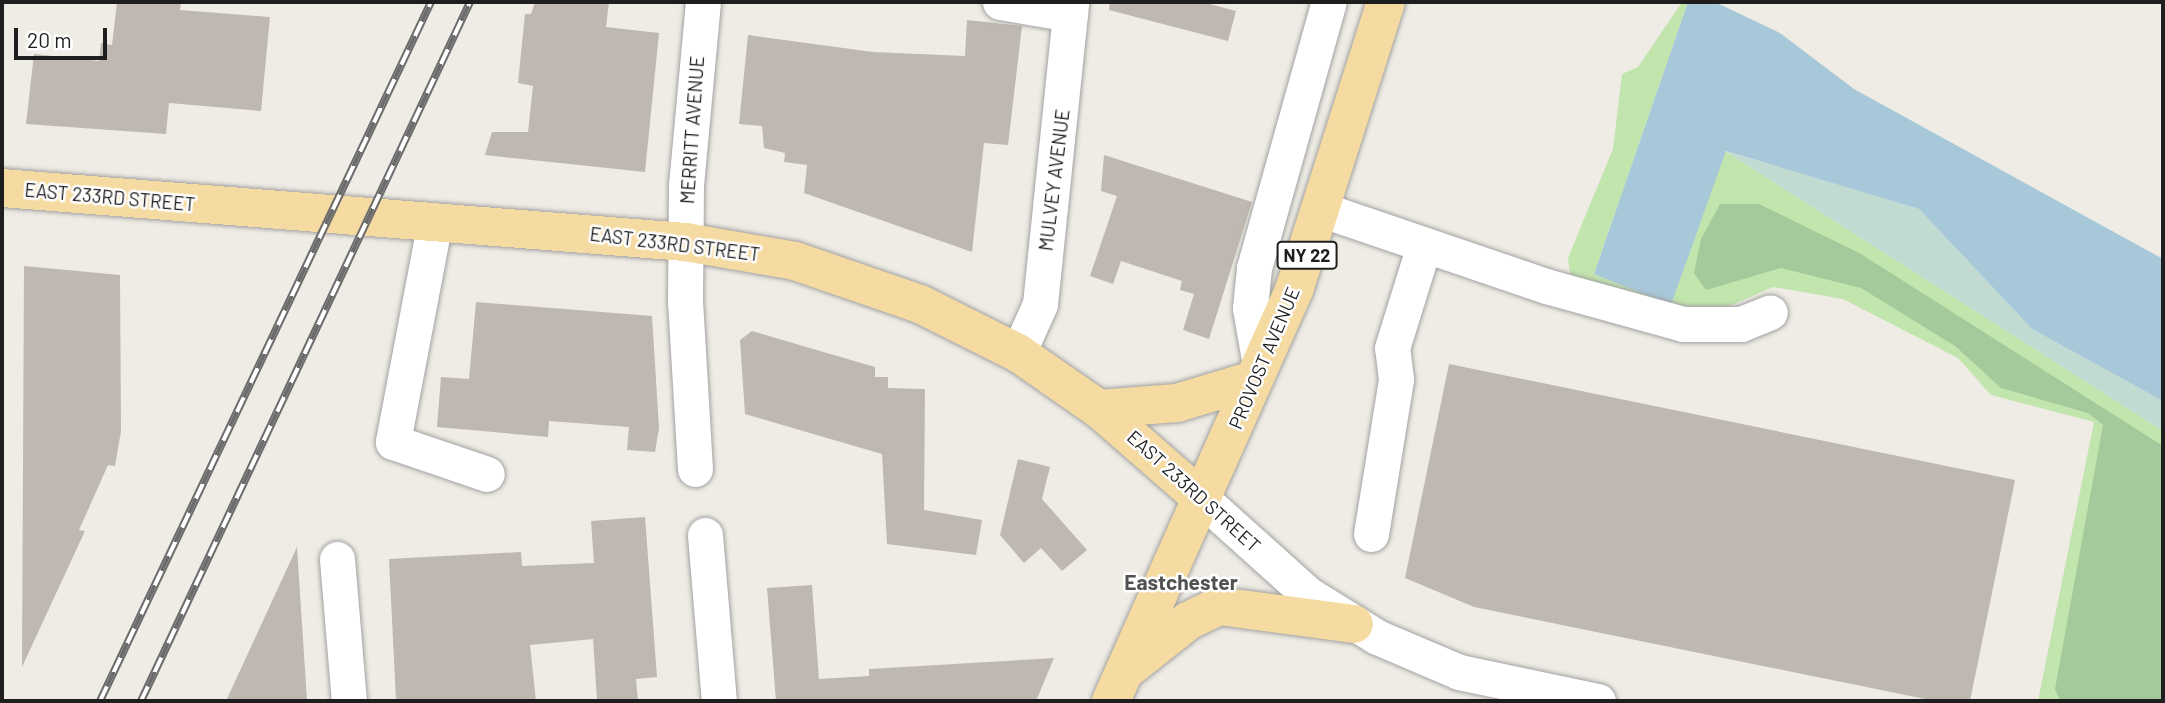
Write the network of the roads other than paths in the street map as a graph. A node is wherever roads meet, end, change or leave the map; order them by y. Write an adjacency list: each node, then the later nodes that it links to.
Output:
1 (703, 2): 9 (street, MERRITT AVENUE)
2 (1000, 2): 5 (street)
3 (1329, 2): 13 (street)
4 (1386, 2): 7 (main road, PROVOST AVENUE / NY 22)
5 (1071, 8): 12 (street, MULVEY AVENUE)
6 (2, 188): 8 (main road, EAST 233RD STREET)
7 (1323, 209): 10 (street); 13 (main road, PROVOST AVENUE / NY 22)
8 (435, 221): 9 (main road, EAST 233RD STREET); 16 (street)
9 (685, 242): 12 (main road, EAST 233RD STREET); 15 (street, MERRITT AVENUE)
10 (1424, 245): 11 (street); 18 (street)
11 (1770, 312)
12 (1017, 353): 14 (main road, EAST 233RD STREET)
13 (1257, 373): 14 (main road); 17 (main road, PROVOST AVENUE / NY 22)
14 (1099, 409): 17 (main road, EAST 233RD STREET)
15 (695, 469)
16 (487, 474)
17 (1201, 498): 21 (street, EAST 233RD STREET); 22 (main road, PROVOST AVENUE / NY 22)
18 (1371, 534)
19 (705, 535): 24 (street)
20 (337, 559): 23 (street)
21 (1354, 624): 22 (main road); 25 (street, EAST 233RD STREET)
22 (1117, 687)
23 (349, 701)
24 (719, 701)
25 (1598, 701)

